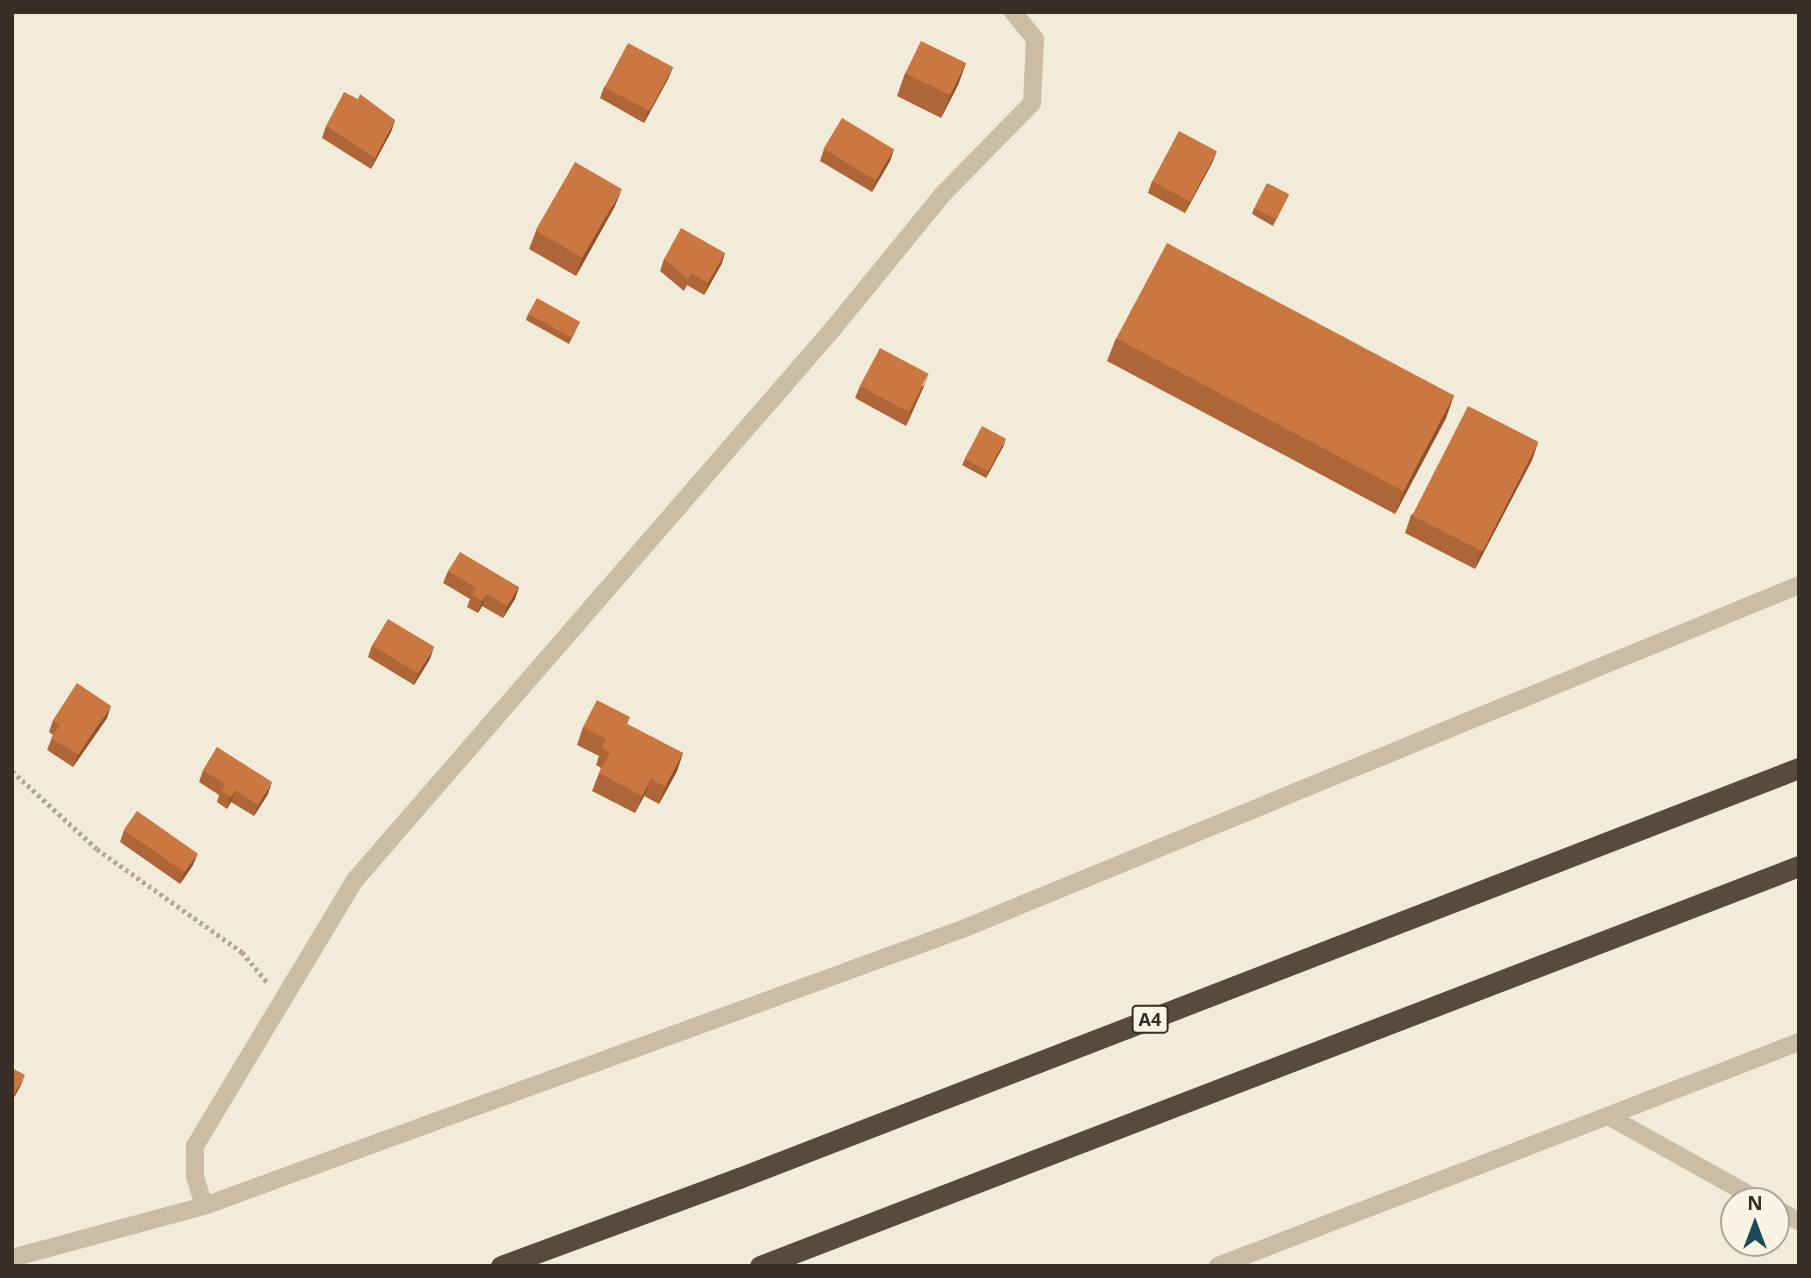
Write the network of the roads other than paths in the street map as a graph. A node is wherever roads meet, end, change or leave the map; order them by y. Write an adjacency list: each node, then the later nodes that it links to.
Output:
1 (1013, 12): 8 (street)
2 (1799, 585): 8 (street)
3 (1799, 768): 10 (highway, A4)
4 (1799, 866): 11 (highway)
5 (1799, 1042): 6 (street)
6 (1608, 1116): 7 (street); 12 (street)
7 (1736, 1187)
8 (204, 1206): 9 (street)
9 (12, 1258)
10 (501, 1266)
11 (760, 1266)
12 (1218, 1266)

